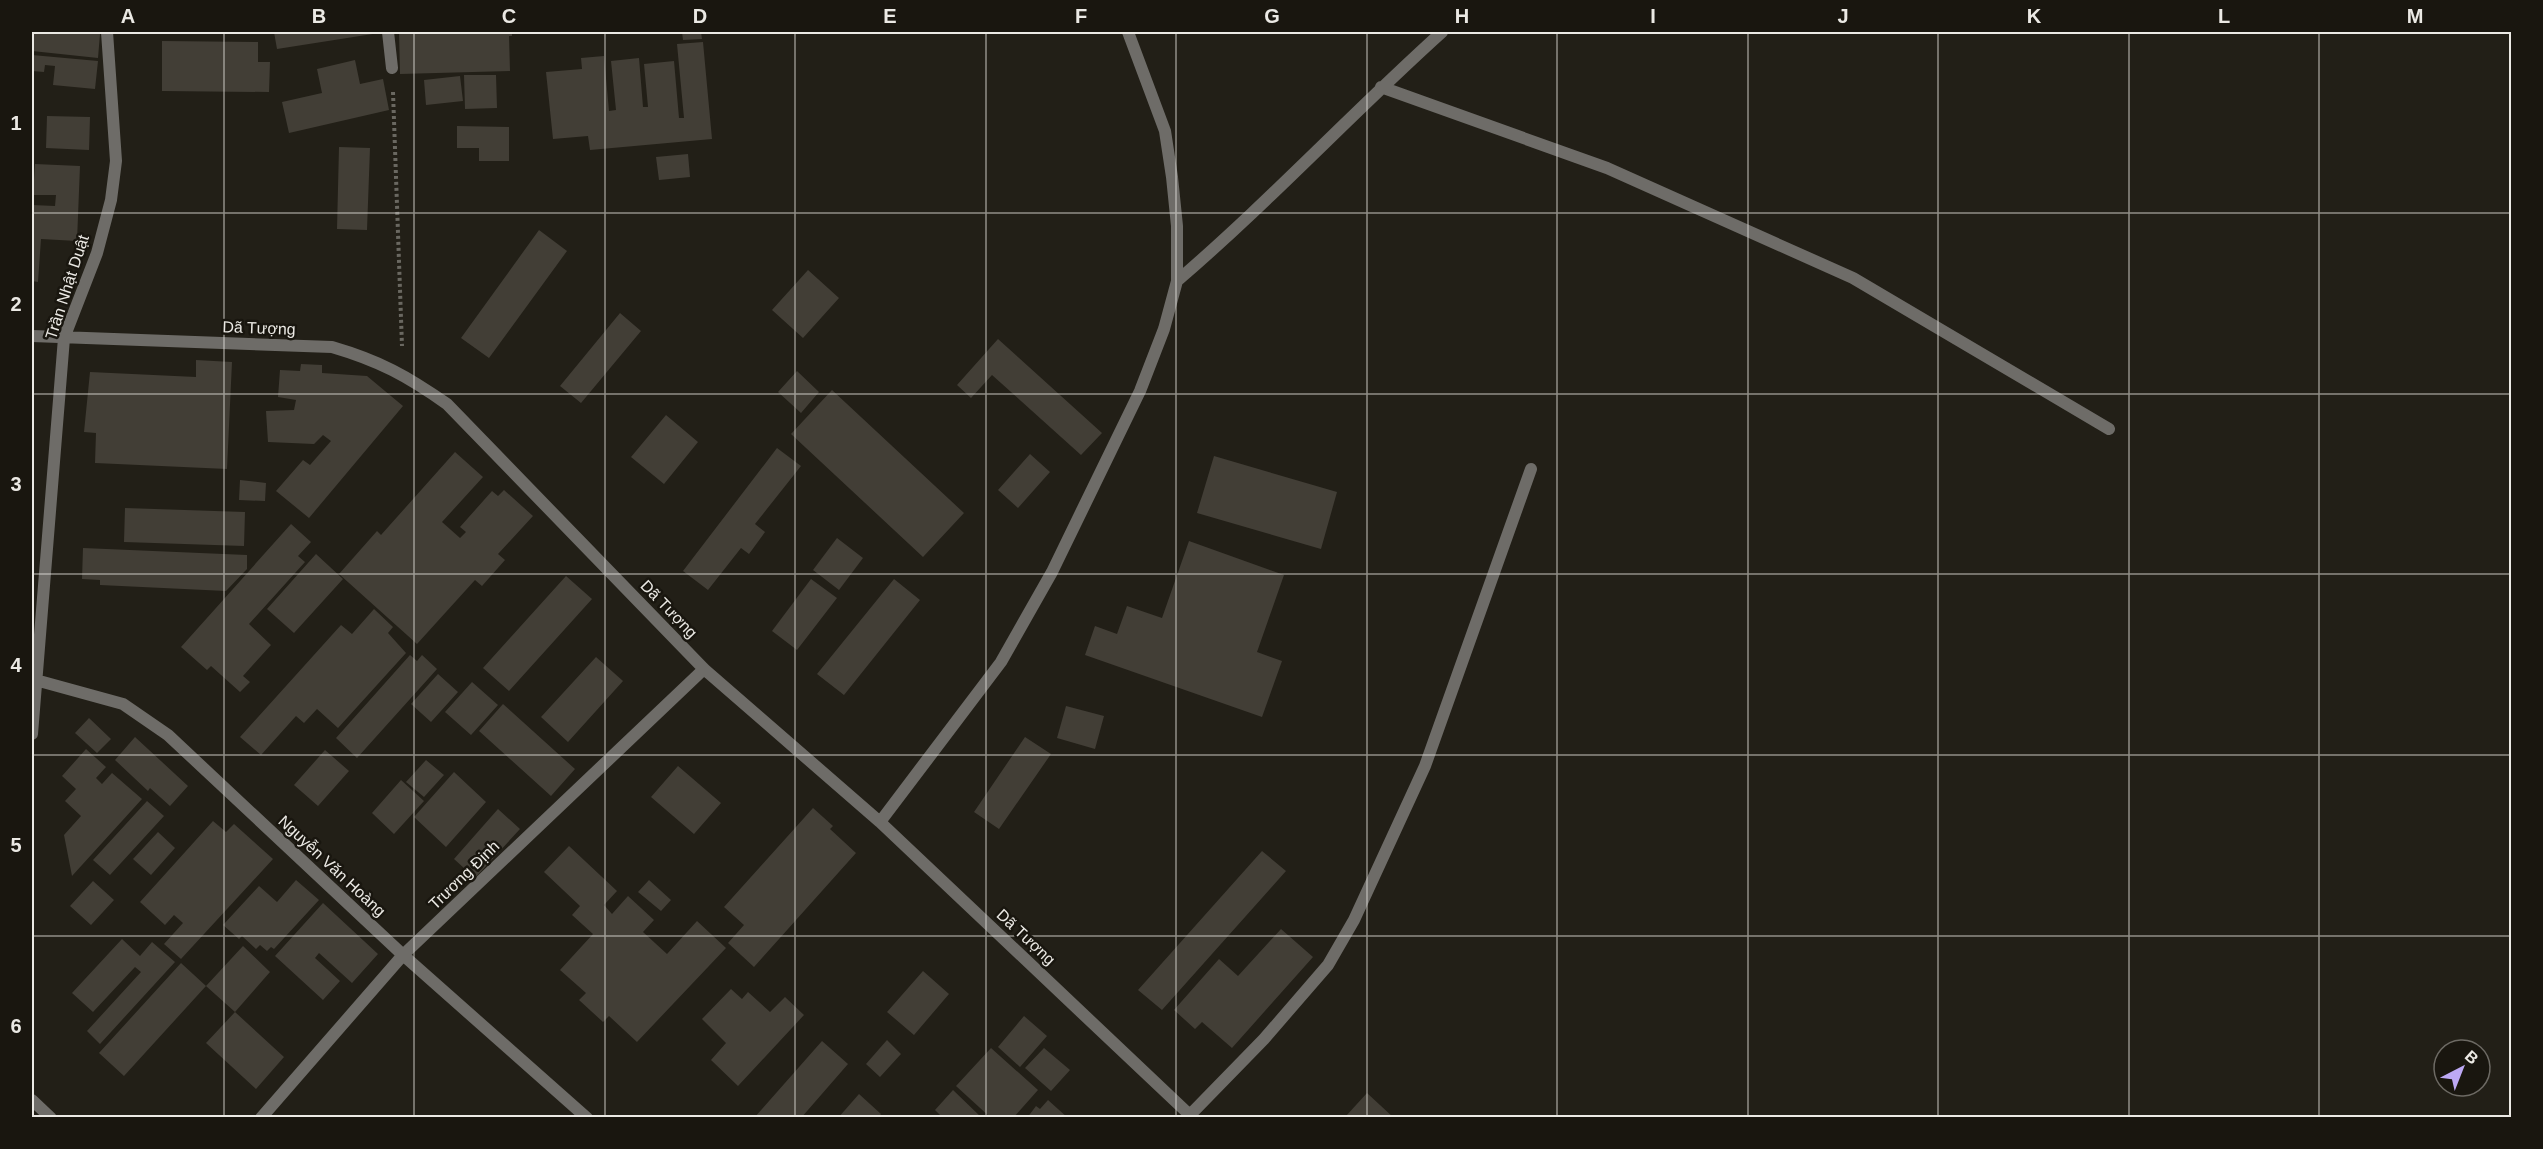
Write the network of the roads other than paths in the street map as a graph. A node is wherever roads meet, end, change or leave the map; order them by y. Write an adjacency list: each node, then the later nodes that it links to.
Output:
1 (107, 32): 9 (street, Trần Nhật Duật)
2 (388, 32): 5 (street)
3 (1128, 32): 7 (street)
4 (1442, 32): 6 (street)
5 (392, 68)
6 (1381, 87): 7 (street); 10 (street)
7 (1177, 281): 15 (street)
8 (32, 336): 9 (street, Dã Tượng)
9 (64, 338): 12 (street, Dã Tượng); 13 (street, Trần Nhật Duật)
10 (2109, 429)
11 (1531, 469): 18 (street)
12 (704, 669): 15 (street, Dã Tượng); 16 (street, Trương Định)
13 (33, 679): 14 (street, Trần Nhật Duật); 16 (street, Nguyễn Văn Hoàng)
14 (32, 734)
15 (880, 822): 18 (street, Dã Tượng)
16 (403, 955): 20 (street, Trương Định); 21 (street, Nguyễn Văn Hoàng)
17 (32, 1100): 19 (street)
18 (1190, 1116)
19 (51, 1118)
20 (261, 1118)
21 (587, 1118)

